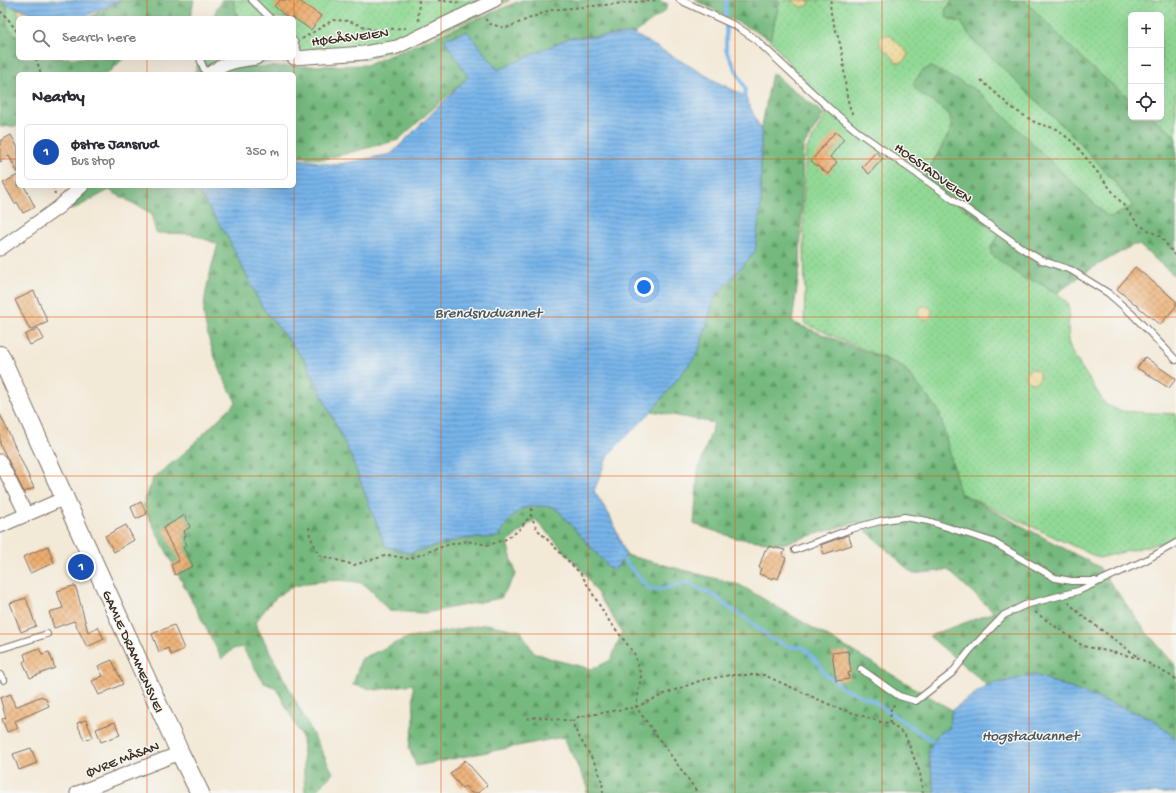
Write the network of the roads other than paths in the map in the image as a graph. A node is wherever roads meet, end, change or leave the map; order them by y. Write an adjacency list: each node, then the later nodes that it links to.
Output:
1 (252, 0): 4 (lane)
2 (494, 0): 5 (street, HØGÅSVEIEN)
3 (680, 0): 13 (lane, HOGSTADVEIEN)
4 (268, 16)
5 (297, 58)
6 (200, 60): 8 (lane)
7 (236, 60): 9 (street)
8 (206, 72)
9 (211, 72)
10 (80, 188): 11 (street)
11 (0, 249)
12 (0, 355): 15 (main road, GAMLE DRAMMENSVEI)
13 (1176, 360)
14 (0, 461): 16 (street)
15 (65, 498): 16 (street); 24 (main road, GAMLE DRAMMENSVEI)
16 (26, 514): 17 (street)
17 (0, 526)
18 (1176, 543): 20 (lane)
19 (795, 550): 20 (lane)
20 (1099, 581): 23 (lane)
21 (47, 634): 22 (lane)
22 (0, 649)
23 (861, 668)
24 (180, 754): 25 (street, ØVRE MÅSAN); 26 (main road, GAMLE DRAMMENSVEI)
25 (77, 793)
26 (200, 793)

